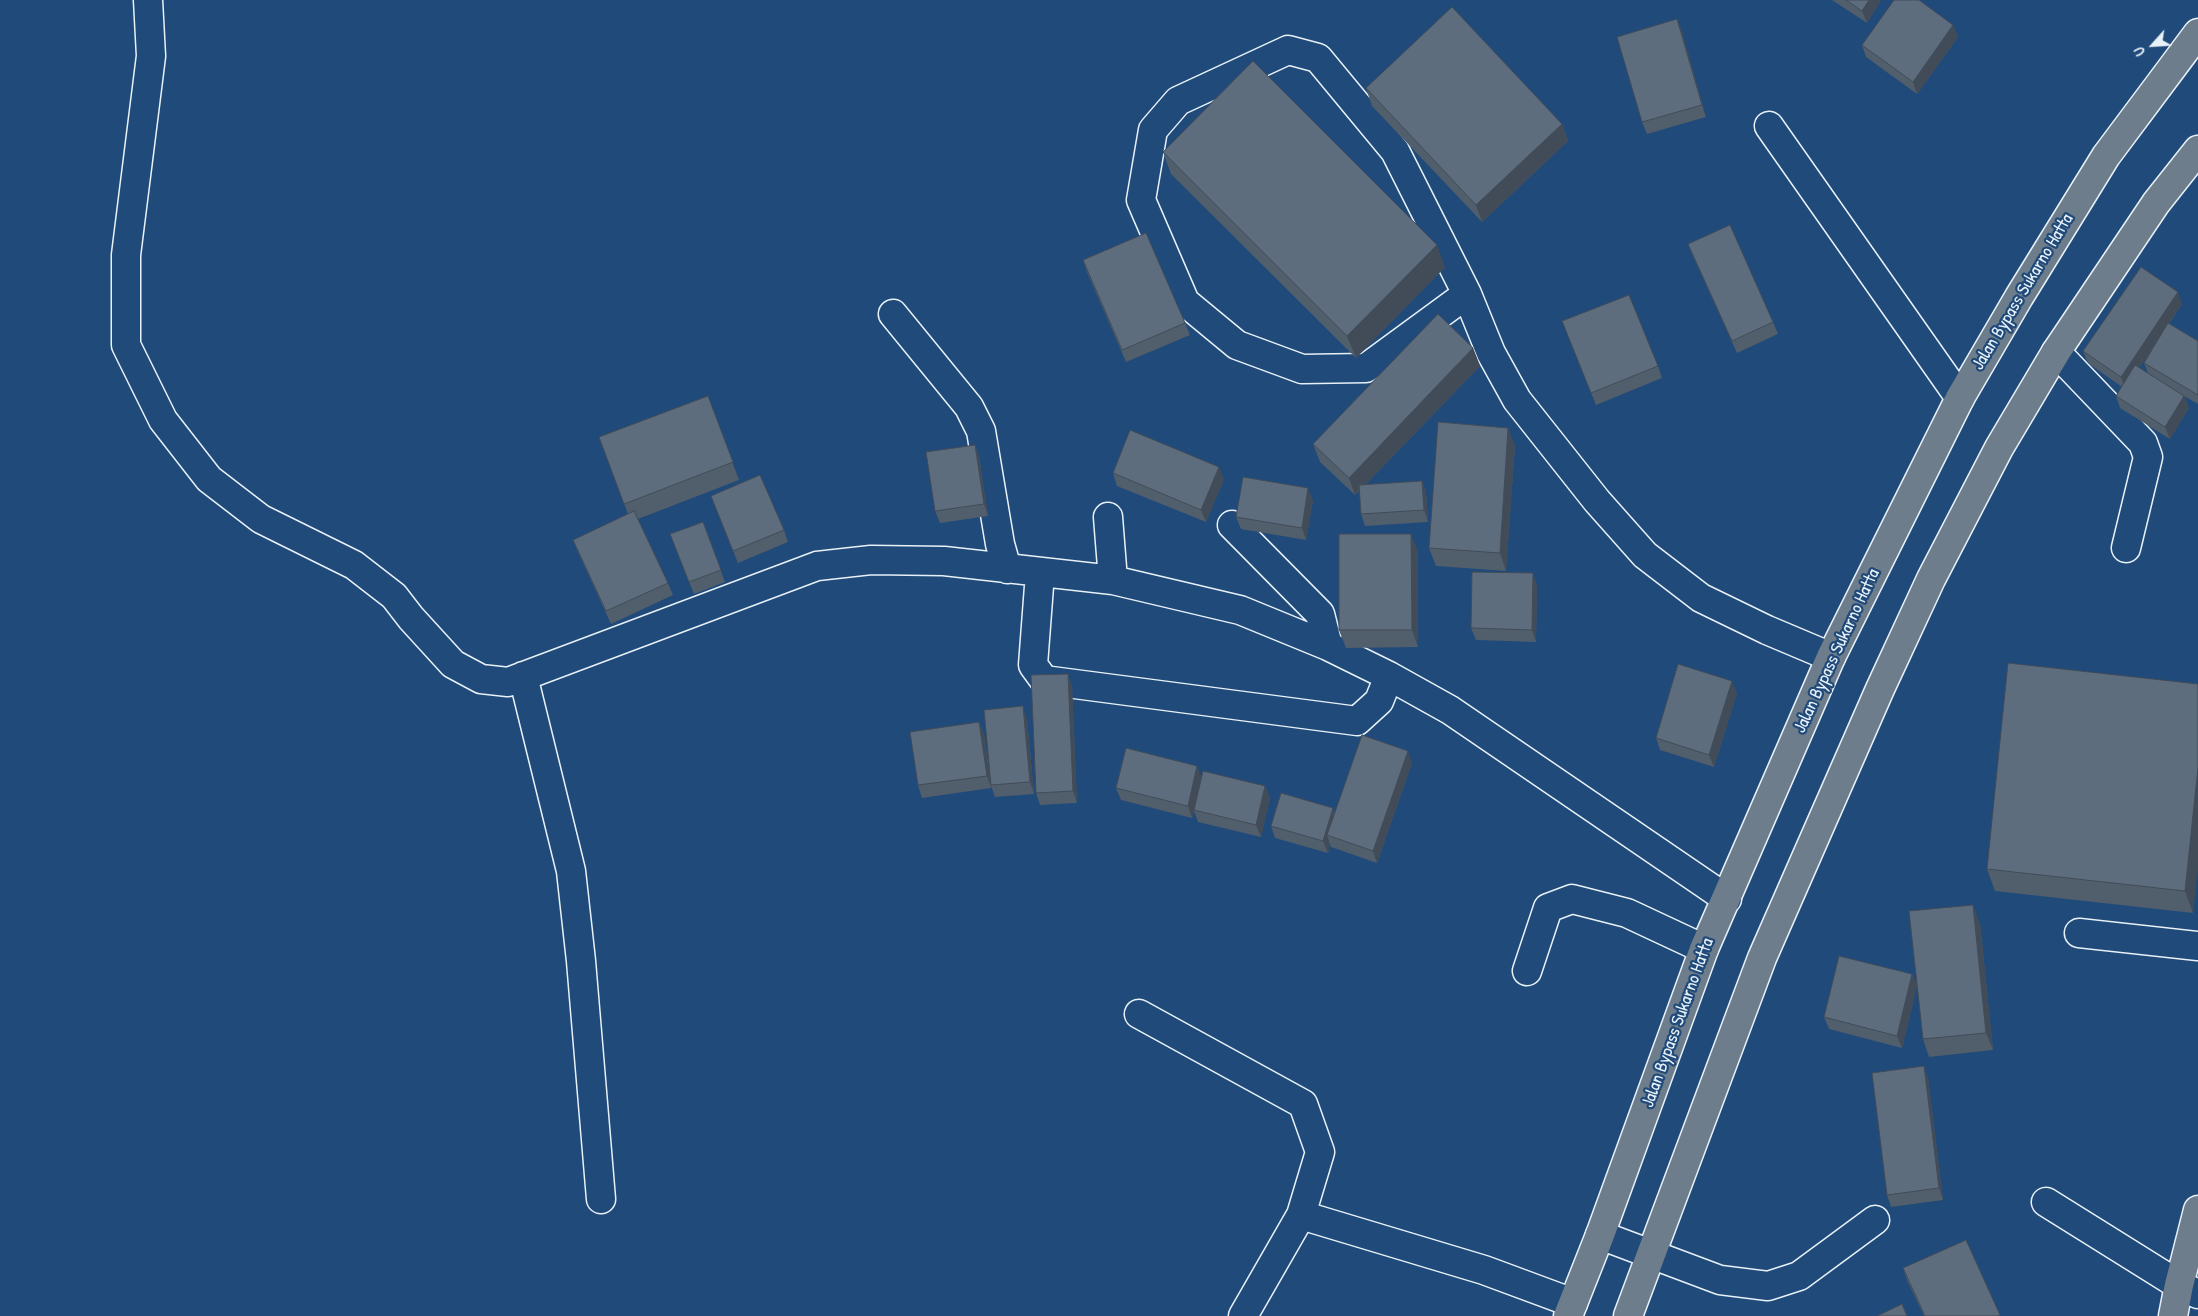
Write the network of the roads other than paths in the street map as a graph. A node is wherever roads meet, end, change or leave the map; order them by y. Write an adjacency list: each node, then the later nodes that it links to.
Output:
1 (148, 0): 17 (street)
2 (2198, 33): 8 (main road, Jalan Bypass Sukarno Hatta)
3 (1769, 126): 8 (street)
4 (2198, 150): 7 (main road)
5 (1467, 294): 5 (street); 16 (street)
6 (893, 314): 12 (street)
7 (2056, 352): 11 (street); 31 (main road)
8 (1960, 398): 16 (main road, Jalan Bypass Sukarno Hatta)
9 (1108, 517): 14 (street)
10 (1232, 525): 15 (street)
11 (2126, 548)
12 (1007, 568): 13 (street); 17 (street)
13 (1040, 573): 14 (street); 18 (street)
14 (1113, 580): 15 (street)
15 (1328, 646): 18 (street)
16 (1831, 657): 19 (main road, Jalan Bypass Sukarno Hatta)
17 (523, 676): 25 (street)
18 (1390, 676): 19 (street)
19 (1726, 899): 22 (main road, Jalan Bypass Sukarno Hatta)
20 (2079, 933): 21 (street)
21 (2198, 946)
22 (1704, 949): 23 (street); 30 (main road, Jalan Bypass Sukarno Hatta)
23 (1527, 971)
24 (1139, 1014): 28 (street)
25 (601, 1199)
26 (2046, 1202): 32 (street)
27 (2198, 1210): 32 (main road)
28 (1301, 1215): 33 (street); 34 (street)
29 (1875, 1220): 31 (street)
30 (1600, 1235): 31 (street); 33 (main road, Jalan Bypass Sukarno Hatta)
31 (1651, 1256): 35 (main road)
32 (2188, 1289): 36 (main road)
33 (1570, 1310)
34 (1243, 1316)
35 (1628, 1316)
36 (2173, 1316)

